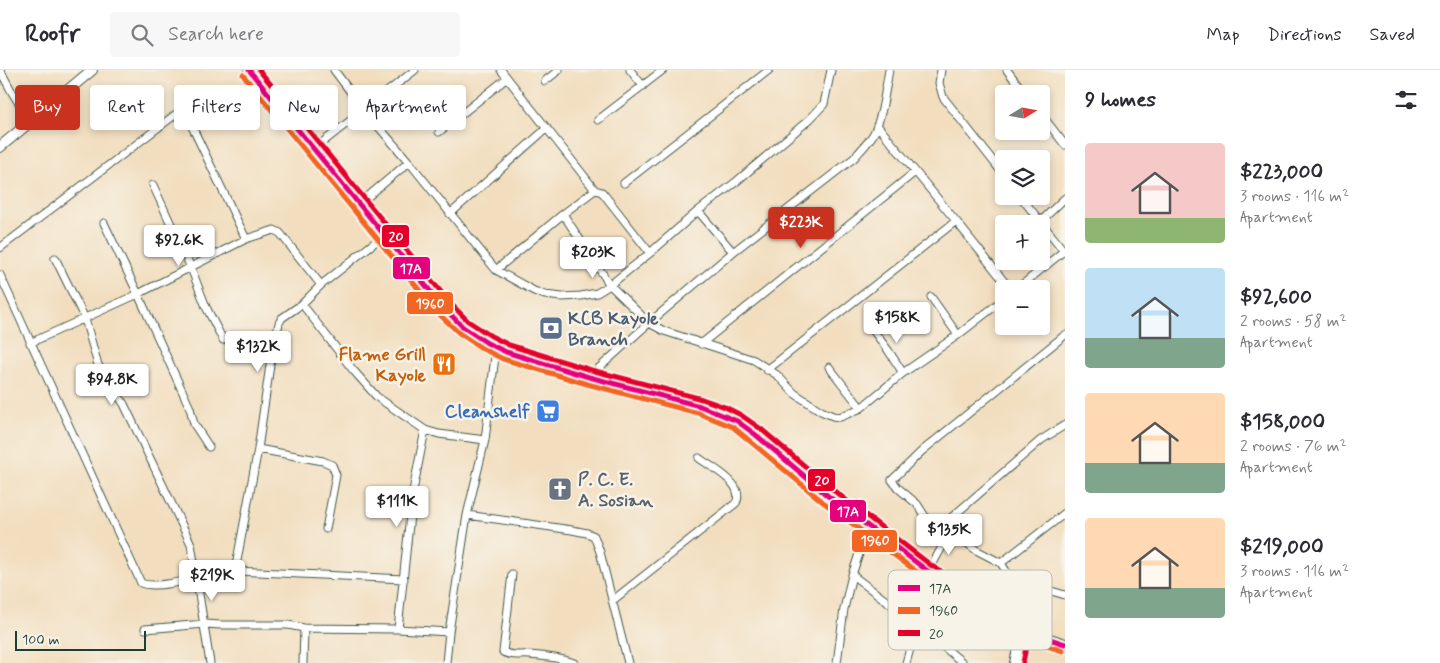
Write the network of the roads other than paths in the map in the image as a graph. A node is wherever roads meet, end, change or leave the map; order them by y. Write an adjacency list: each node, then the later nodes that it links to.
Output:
1 (0, 70): 22 (street)
2 (92, 70): 17 (main road)
3 (249, 70): 33 (main road)
4 (334, 70): 21 (street)
5 (415, 70): 18 (street)
6 (501, 70): 15 (street)
7 (559, 70): 16 (street)
8 (630, 70): 20 (street)
9 (663, 70): 20 (street)
10 (769, 70): 37 (street)
11 (831, 70): 43 (street)
12 (889, 70): 25 (street)
13 (940, 70): 35 (street)
14 (1007, 70): 19 (street)
15 (507, 78): 27 (street); 30 (street)
16 (545, 81)
17 (74, 85)
18 (396, 85)
19 (1018, 85)
20 (643, 86): 23 (street)
21 (348, 89)
22 (15, 97)
23 (598, 120)
24 (348, 122): 33 (street)
25 (877, 125): 36 (street); 55 (street)
26 (1050, 126): 31 (street)
27 (547, 128): 39 (street); 44 (street)
28 (20, 130): 32 (main road)
29 (381, 130): 34 (street)
30 (439, 132)
31 (1065, 145)
32 (0, 147)
33 (314, 149): 41 (main road)
34 (409, 162): 41 (street); 44 (street)
35 (995, 163)
36 (915, 172): 48 (street); 76 (street)
37 (624, 183)
38 (153, 185): 58 (street)
39 (595, 190): 45 (street); 56 (street)
40 (1065, 198): 47 (street)
41 (359, 204): 51 (main road)
42 (1027, 205): 46 (street)
43 (698, 211): 55 (street); 56 (street)
44 (450, 214): 59 (street)
45 (563, 214): 59 (street); 64 (street)
46 (1035, 215)
47 (1047, 215)
48 (956, 221): 61 (street); 79 (street)
49 (104, 224): 65 (street)
50 (1050, 234): 54 (street)
51 (384, 235): 63 (street); 77 (main road)
52 (246, 239): 53 (street); 58 (street); 63 (street)
53 (0, 248)
54 (1064, 250): 62 (street)
55 (732, 252): 70 (street)
56 (650, 253): 64 (street)
57 (55, 258): 69 (street)
58 (191, 268): 65 (street); 74 (street)
59 (496, 270): 64 (street)
60 (0, 275): 75 (street)
61 (1003, 280)
62 (1028, 280)
63 (321, 285): 67 (street)
64 (610, 285): 70 (street)
65 (138, 294): 69 (street); 86 (street)
66 (931, 297): 72 (street)
67 (302, 304): 84 (street); 87 (street)
68 (995, 306): 72 (street)
69 (84, 318): 75 (street); 102 (street)
70 (649, 323): 76 (street); 81 (street)
71 (872, 329): 80 (street)
72 (958, 335): 80 (street)
73 (1065, 336): 91 (street)
74 (223, 340)
75 (30, 343): 102 (street)
76 (701, 344): 79 (street)
77 (496, 348): 81 (main road); 85 (street)
78 (829, 367): 82 (street)
79 (767, 370): 82 (street)
80 (903, 373): 82 (street)
81 (588, 377): 92 (main road)
82 (861, 408)
83 (1065, 425): 91 (street)
84 (425, 430): 85 (street); 103 (street)
85 (485, 440): 90 (street)
86 (209, 447)
87 (258, 449): 93 (street); 99 (street)
88 (699, 458): 106 (street)
89 (1065, 513): 95 (street)
90 (467, 515): 106 (street); 112 (street)
91 (944, 524): 94 (street)
92 (868, 527): 96 (main road); 101 (street)
93 (326, 529)
94 (951, 531): 95 (street); 97 (street)
95 (1001, 563): 98 (street)
96 (925, 570)
97 (929, 570)
98 (1005, 570)
99 (235, 571): 102 (street); 103 (street)
100 (512, 574): 121 (street)
101 (852, 575): 107 (street); 123 (street)
102 (196, 578): 108 (street)
103 (404, 579): 111 (street)
104 (1052, 591): 105 (street)
105 (1065, 595)
106 (612, 601): 122 (street)
107 (888, 602)
108 (205, 624): 109 (street); 110 (street); 118 (street)
109 (304, 628): 111 (street); 119 (street)
110 (144, 629)
111 (398, 629): 112 (street)
112 (449, 632): 120 (street)
113 (1052, 640): 114 (main road)
114 (1065, 644)
115 (910, 650): 124 (street)
116 (948, 650): 125 (street)
117 (1018, 650): 126 (main road)
118 (210, 663)
119 (303, 663)
120 (446, 663)
121 (574, 663)
122 (628, 663)
123 (837, 663)
124 (906, 663)
125 (963, 663)
126 (1015, 663)

